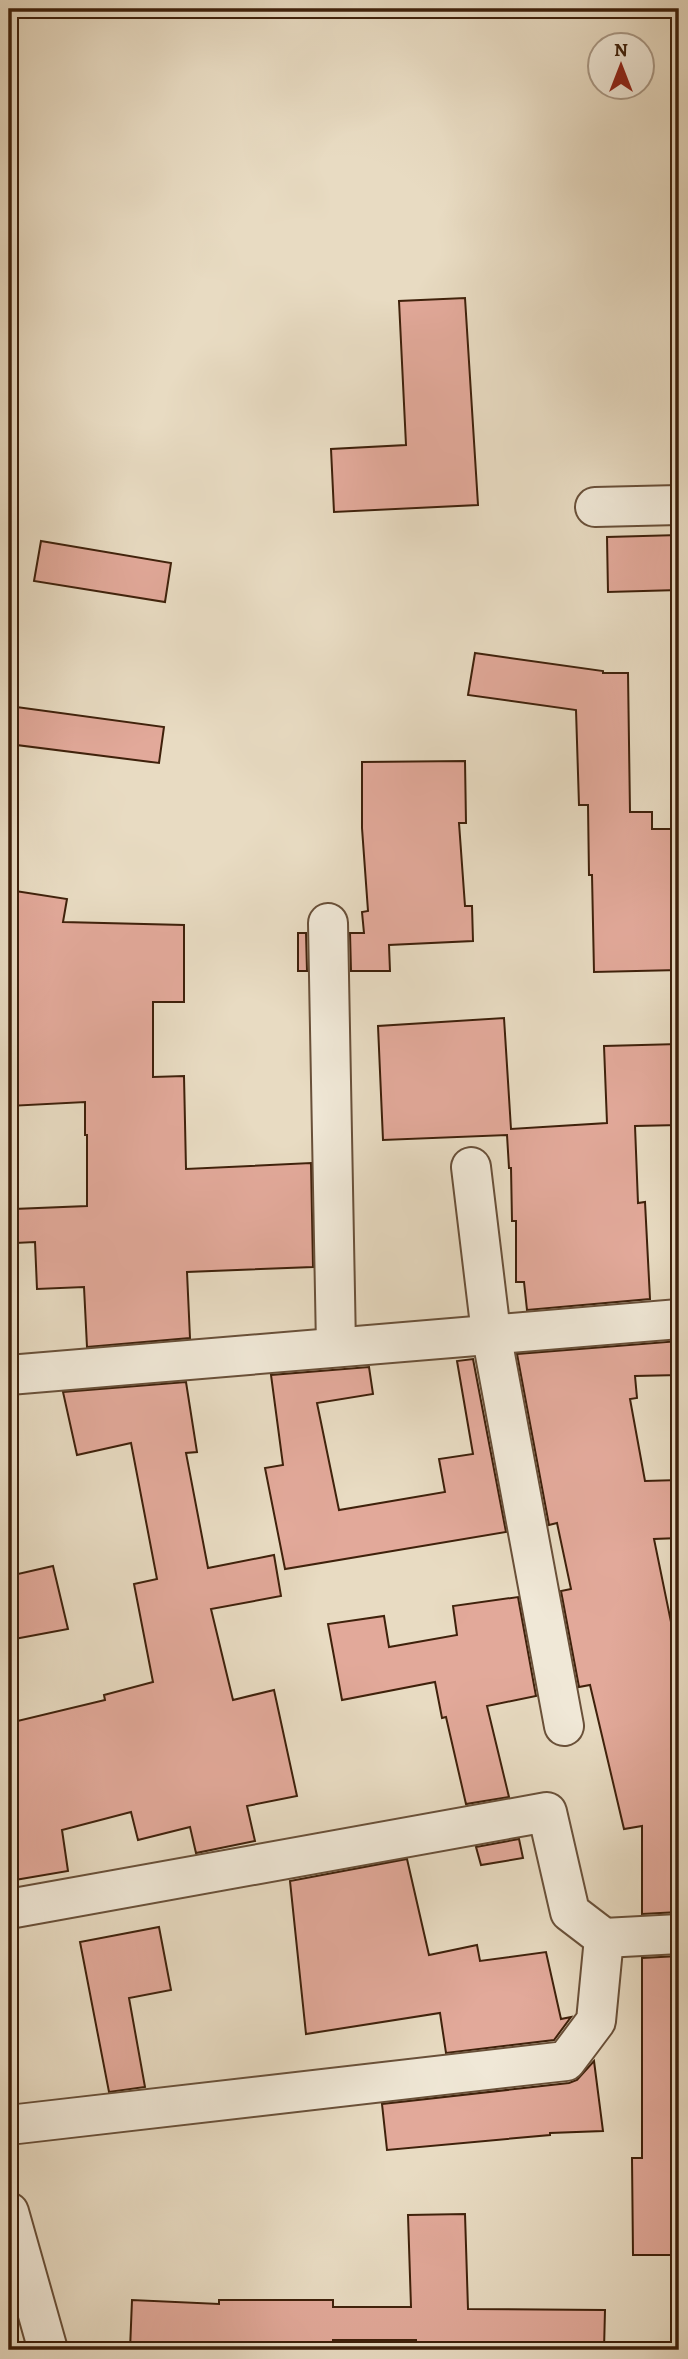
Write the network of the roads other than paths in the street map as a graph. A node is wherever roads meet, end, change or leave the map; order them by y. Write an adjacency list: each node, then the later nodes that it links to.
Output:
1 (679, 505): 2 (street)
2 (595, 507)
3 (328, 923): 7 (street)
4 (471, 1167): 6 (street)
5 (679, 1319): 6 (street)
6 (491, 1333): 7 (street); 9 (street)
7 (336, 1346): 8 (street)
8 (9, 1375)
9 (564, 1726)
10 (9, 1909): 12 (street)
11 (679, 1934): 12 (street)
12 (604, 1938): 13 (street)
13 (9, 2125)
14 (9, 2212): 15 (street)
15 (48, 2350)

